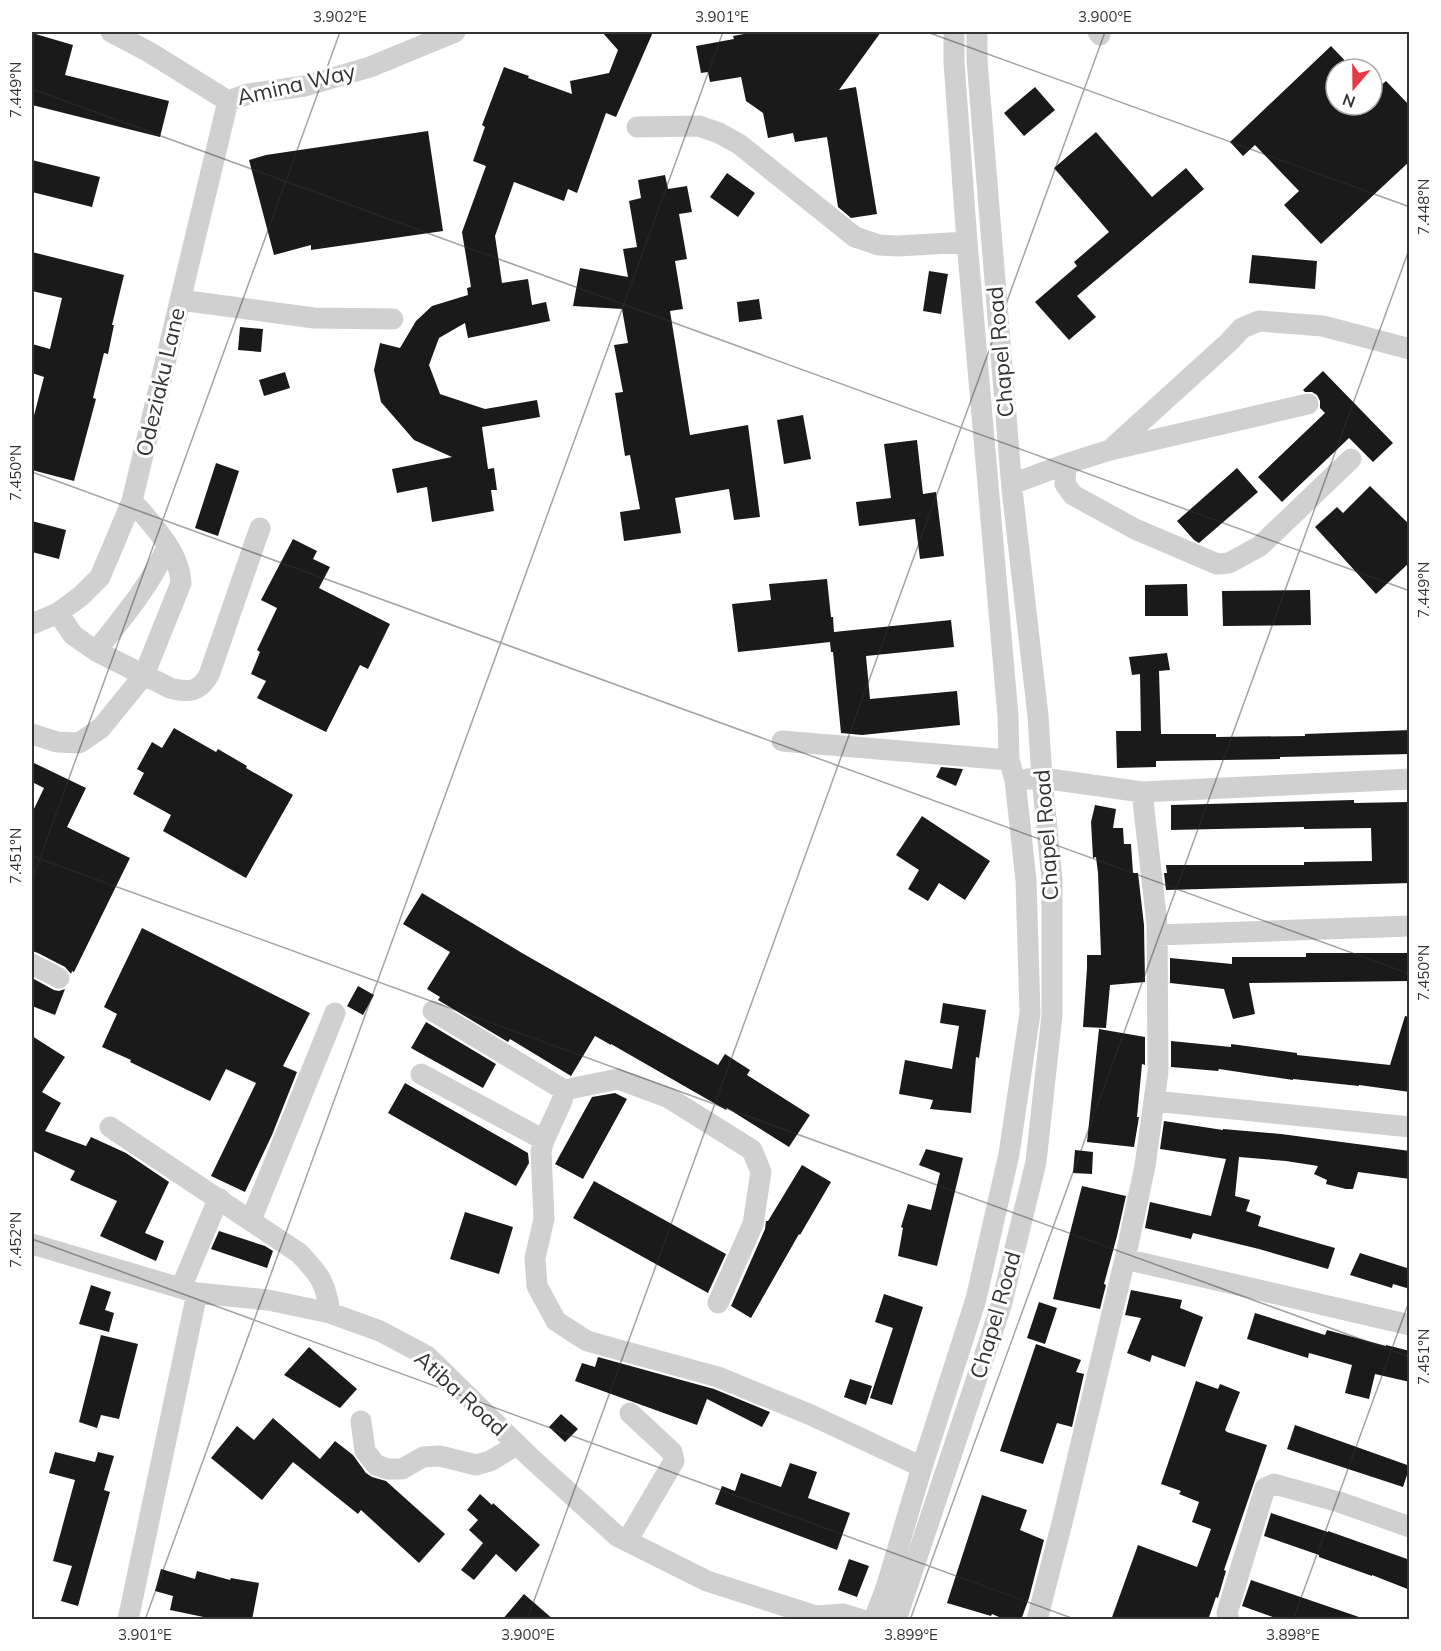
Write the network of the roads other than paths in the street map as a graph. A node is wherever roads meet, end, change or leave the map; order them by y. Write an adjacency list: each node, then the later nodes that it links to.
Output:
1 (111, 32): 5 (street, Amina Way)
2 (456, 32): 5 (street, Amina Way)
3 (954, 32): 7 (street, Chapel Road)
4 (977, 32): 15 (street, Chapel Road)
5 (228, 101): 8 (street, Odeziaku Lane)
6 (636, 127): 7 (street)
7 (967, 242): 25 (street, Chapel Road)
8 (180, 300): 9 (street); 16 (street, Odeziaku Lane)
9 (393, 319)
10 (1410, 349): 12 (street)
11 (1308, 404): 12 (street)
12 (1110, 450): 14 (street)
13 (1351, 459): 14 (street)
14 (1066, 464): 15 (street)
15 (1012, 484): 26 (street, Chapel Road)
16 (132, 501): 18 (street); 19 (street, Odeziaku Lane)
17 (260, 528): 22 (street)
18 (167, 547): 21 (street); 22 (street)
19 (58, 613): 20 (street, Odeziaku Lane); 21 (street)
20 (32, 624)
21 (96, 651): 22 (street)
22 (144, 675): 23 (street)
23 (32, 734)
24 (782, 741): 25 (street)
25 (1009, 760): 28 (street, Chapel Road)
26 (1042, 778): 28 (street); 29 (street); 57 (street, Chapel Road)
27 (1410, 779): 29 (street)
28 (1016, 780): 53 (street, Chapel Road)
29 (1142, 792): 31 (street)
30 (1410, 926): 31 (street)
31 (1158, 935): 38 (street)
32 (32, 964): 33 (street)
33 (59, 978)
34 (433, 1011): 37 (street)
35 (335, 1013): 43 (street)
36 (421, 1074): 41 (street)
37 (564, 1090): 41 (street); 47 (street)
38 (1154, 1101): 40 (street); 45 (street)
39 (110, 1127): 42 (street)
40 (1410, 1127)
41 (544, 1140): 53 (street)
42 (220, 1199): 43 (street); 46 (street)
43 (251, 1220): 48 (street)
44 (32, 1244): 46 (street, Atiba Road)
45 (1125, 1259): 49 (street); 59 (street)
46 (189, 1290): 48 (street, Atiba Road); 58 (street)
47 (718, 1303)
48 (330, 1313): 52 (street, Atiba Road)
49 (1410, 1324)
50 (630, 1413): 55 (street)
51 (361, 1421): 52 (street)
52 (517, 1445): 55 (street, Atiba Road)
53 (922, 1467): 57 (street, Chapel Road)
54 (1410, 1527): 60 (street)
55 (627, 1541): 56 (street, Atiba Road)
56 (819, 1618): 57 (street, Atiba Road)
57 (880, 1619)
58 (128, 1620)
59 (1037, 1620)
60 (1229, 1620)

